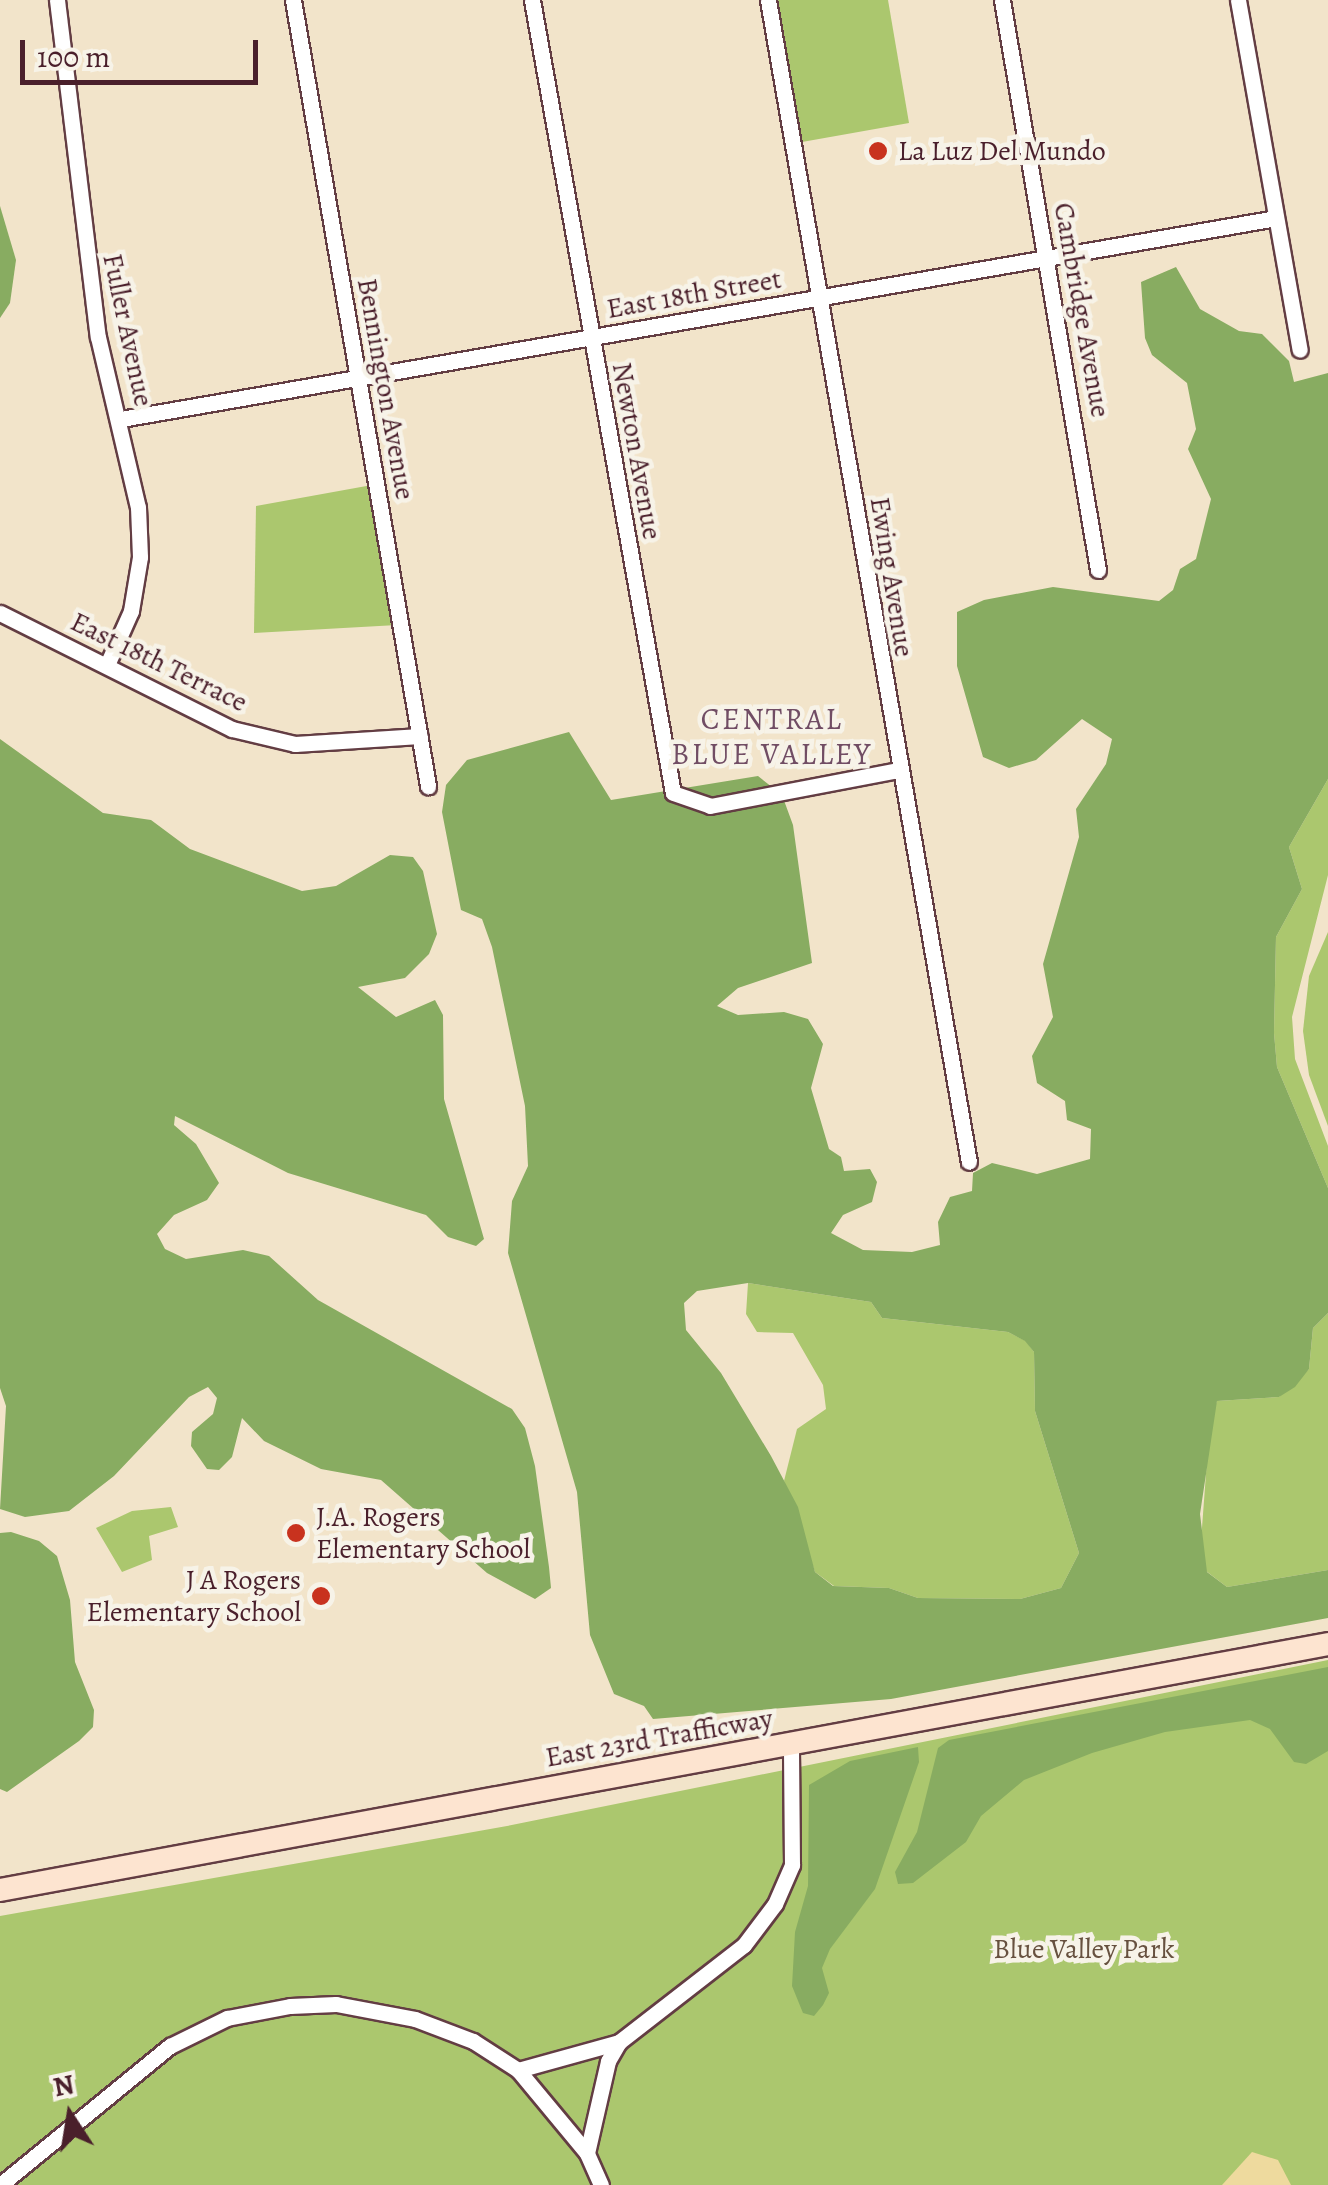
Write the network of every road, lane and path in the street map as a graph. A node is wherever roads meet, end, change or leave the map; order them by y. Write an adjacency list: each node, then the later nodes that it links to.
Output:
1 (58, 0): 13 (street, Fuller Avenue)
2 (293, 0): 12 (street, Bennington Avenue)
3 (532, 0): 10 (street, Newton Avenue)
4 (768, 0): 9 (street, Ewing Avenue)
5 (1002, 0): 8 (street, Cambridge Avenue)
6 (1238, 0): 7 (street)
7 (1276, 218): 8 (street, East 18th Street); 11 (street)
8 (1048, 257): 9 (street, East 18th Street); 14 (street, Cambridge Avenue)
9 (820, 297): 10 (street, East 18th Street); 18 (street, Ewing Avenue)
10 (591, 338): 12 (street, East 18th Street); 18 (street, Newton Avenue)
11 (1300, 350)
12 (358, 379): 13 (street, East 18th Street); 17 (street, Bennington Avenue)
13 (121, 420): 16 (street, Fuller Avenue)
14 (1098, 570)
15 (0, 613): 16 (street, East 18th Terrace)
16 (108, 665): 17 (street, East 18th Terrace)
17 (420, 736): 19 (street, Bennington Avenue)
18 (898, 770): 20 (street, Ewing Avenue)
19 (428, 786)
20 (969, 1162)
21 (1328, 1644): 22 (main road, East 23rd Trafficway)
22 (790, 1745): 23 (main road, East 23rd Trafficway); 24 (street)
23 (0, 1890)
24 (619, 2042): 25 (street); 26 (street)
25 (518, 2070): 26 (street); 27 (street)
26 (587, 2153): 28 (street)
27 (0, 2185)
28 (600, 2185)

